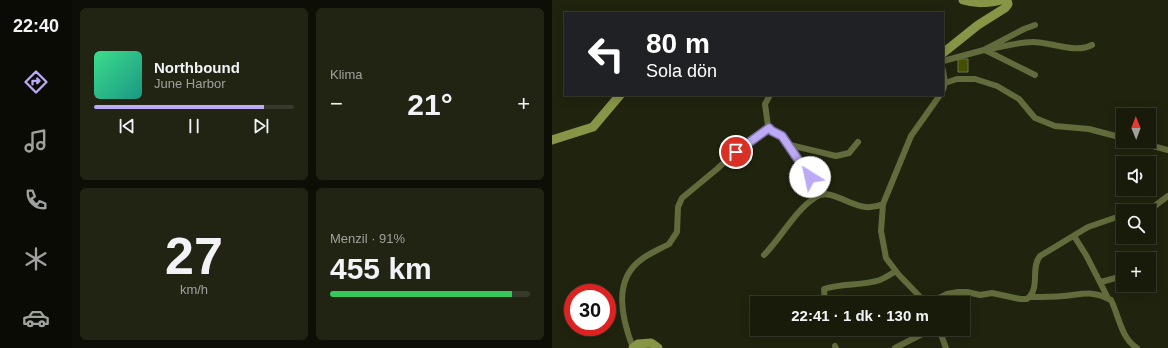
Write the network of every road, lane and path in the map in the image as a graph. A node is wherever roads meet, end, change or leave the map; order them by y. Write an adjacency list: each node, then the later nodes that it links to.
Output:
1 (963, 0): 2 (street)
2 (1001, 0)
3 (1007, 0): 7 (street)
4 (1035, 25): 6 (street)
5 (1092, 45): 6 (street)
6 (984, 50): 8 (street); 9 (street)
7 (944, 52)
8 (944, 61)
9 (1036, 75)
10 (944, 76): 11 (street)
11 (945, 83): 12 (street); 17 (street)
12 (944, 86)
13 (619, 96): 18 (street)
14 (769, 96): 16 (street)
15 (939, 96): 25 (street)
16 (769, 128): 20 (street); 40 (street)
17 (1116, 136)
18 (552, 140)
19 (858, 142): 20 (street)
20 (790, 145): 23 (street)
21 (1156, 147): 22 (street)
22 (1168, 150)
23 (825, 193): 25 (street); 29 (street)
24 (1168, 196): 26 (street)
25 (883, 204): 30 (street)
26 (1156, 205)
27 (1116, 217): 28 (street)
28 (1074, 236): 32 (street); 36 (street)
29 (764, 255)
30 (896, 271): 33 (street); 34 (street)
31 (1116, 278): 32 (street)
32 (1100, 282): 37 (street)
33 (824, 296)
34 (919, 296)
35 (943, 296): 36 (street)
36 (1029, 297): 37 (street)
37 (1108, 298): 44 (street)
38 (918, 336): 42 (street)
39 (942, 336): 43 (street)
40 (633, 348): 41 (street)
41 (658, 348)
42 (895, 348)
43 (946, 348)
44 (1137, 348)

